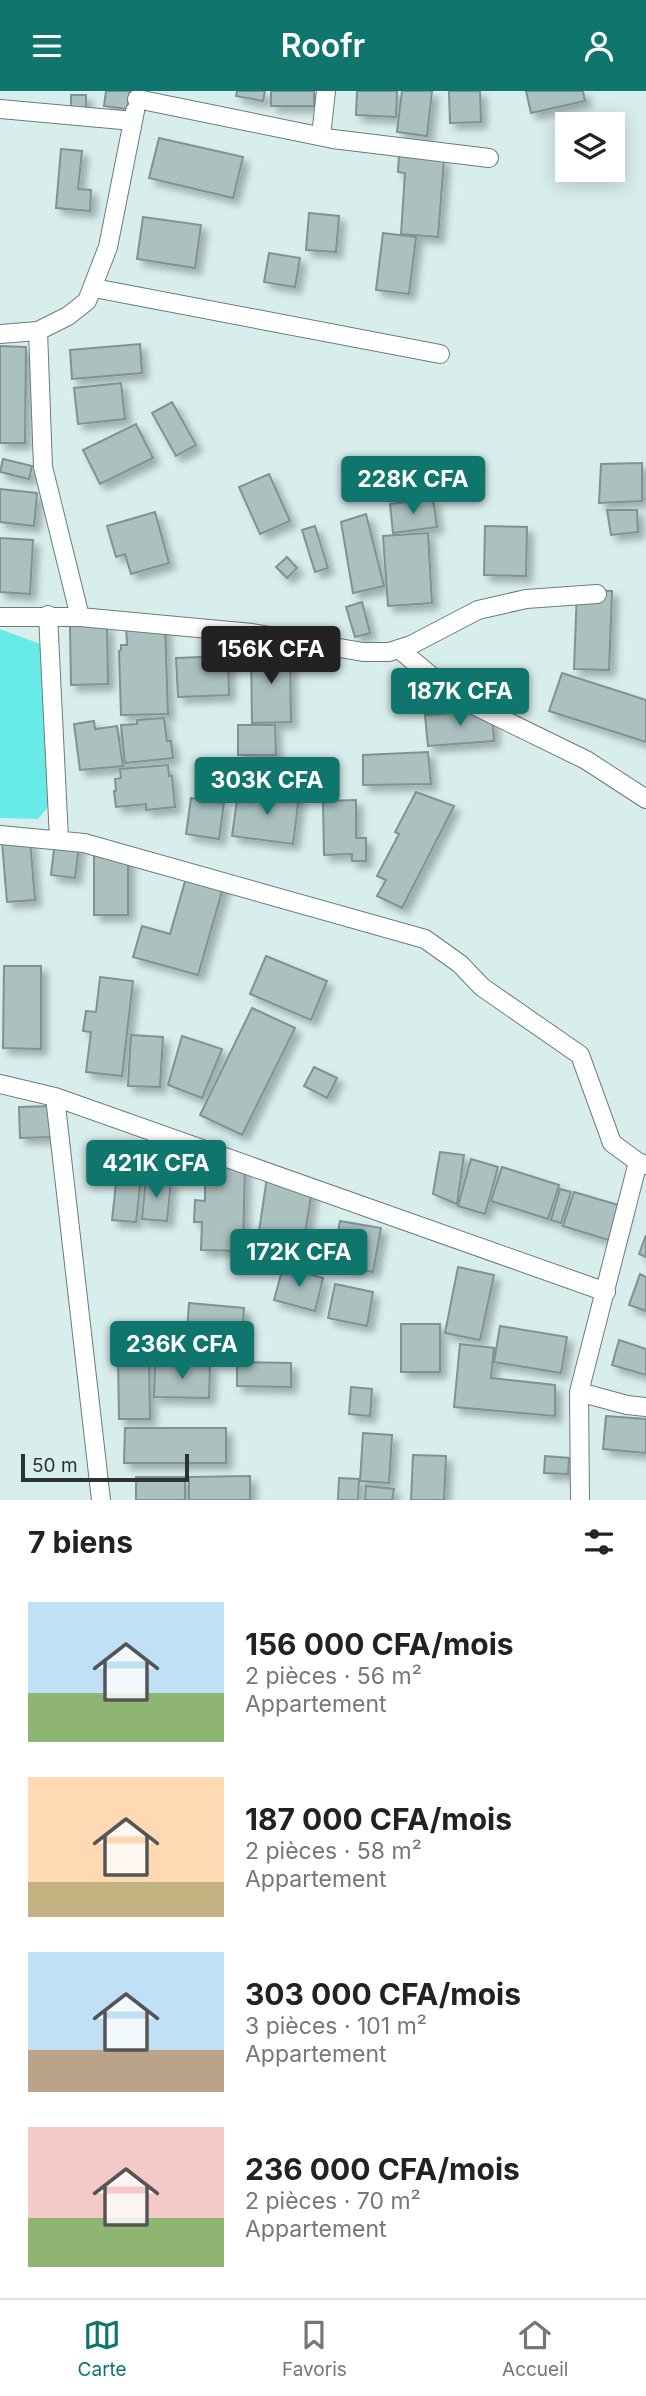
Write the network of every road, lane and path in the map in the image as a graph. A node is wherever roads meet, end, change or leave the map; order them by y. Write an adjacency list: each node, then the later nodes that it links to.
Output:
1 (326, 91): 5 (street)
2 (138, 95): 4 (street); 5 (street)
3 (0, 109): 4 (street)
4 (133, 121): 7 (street)
5 (321, 136): 6 (street)
6 (489, 158)
7 (94, 288): 8 (street); 10 (street)
8 (37, 331): 9 (street); 14 (street)
9 (0, 334)
10 (440, 354)
11 (597, 594): 15 (street)
12 (48, 615): 13 (street); 14 (street); 18 (street)
13 (0, 617)
14 (80, 617): 15 (street)
15 (399, 649): 16 (street)
16 (646, 799)
17 (0, 835): 18 (street)
18 (59, 839): 21 (street)
19 (0, 1084): 20 (street)
20 (55, 1097): 22 (street); 25 (street)
21 (642, 1163): 22 (street)
22 (606, 1292): 23 (street)
23 (579, 1392): 24 (street); 26 (street)
24 (646, 1407)
25 (101, 1500)
26 (580, 1500)

